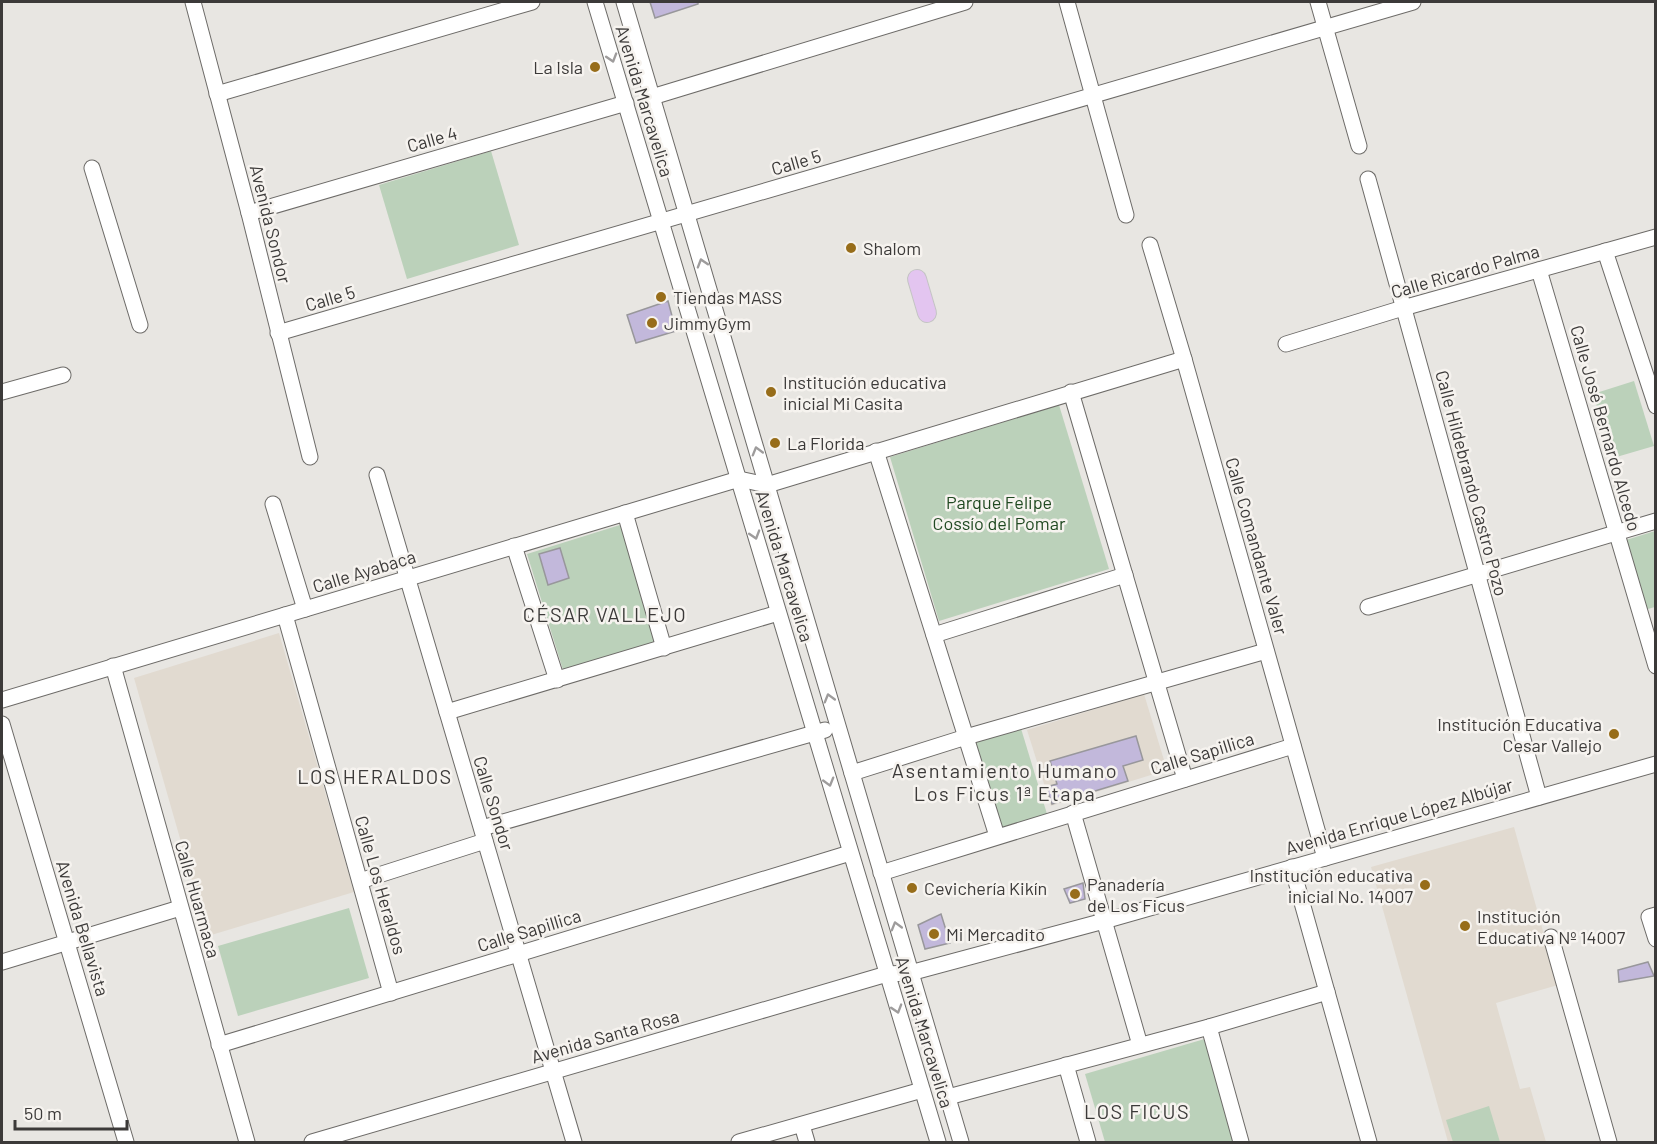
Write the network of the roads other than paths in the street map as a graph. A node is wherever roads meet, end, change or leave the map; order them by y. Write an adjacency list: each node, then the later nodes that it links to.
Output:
1 (193, 2): 11 (street, Avenida Sondor)
2 (532, 2): 9 (street)
3 (595, 2): 14 (street, Avenida Marcavelica, one-way to 14)
4 (624, 2): 13 (street, Avenida Marcavelica)
5 (965, 2): 13 (street)
6 (1067, 2): 12 (street)
7 (1318, 2): 10 (street)
8 (1413, 2): 10 (street, Calle 5)
9 (479, 9): 11 (street)
10 (1324, 26): 12 (street, Calle 5); 15 (street)
11 (217, 94): 18 (street, Avenida Sondor)
12 (1094, 94): 19 (street, Calle 5); 20 (street)
13 (652, 97): 19 (street, Avenida Marcavelica)
14 (626, 103): 18 (street, Calle 4); 21 (street, Avenida Marcavelica)
15 (1359, 146)
16 (92, 168): 29 (street)
17 (1368, 179): 27 (street, Calle Hildebrando Castro Pozo)
18 (249, 213): 30 (street, Avenida Sondor)
19 (687, 214): 21 (street, Calle 5); 42 (street, Avenida Marcavelica, one-way to 19)
20 (1126, 215)
21 (661, 221): 30 (street, Calle 5); 41 (street, Avenida Marcavelica)
22 (1656, 237): 24 (street, Calle Ricardo Palma)
23 (1150, 245): 32 (street, Calle Comandante Valer)
24 (1605, 251): 25 (street, Calle Ricardo Palma); 34 (street)
25 (1539, 270): 27 (street, Calle Ricardo Palma); 46 (street, Calle José Bernardo Alcedo)
26 (917, 279): 28 (main road)
27 (1404, 308): 31 (street, Calle Ricardo Palma); 49 (street, Calle Hildebrando Castro Pozo)
28 (927, 313)
29 (140, 325)
30 (278, 333): 39 (street, Avenida Sondor)
31 (1286, 344)
32 (1184, 358): 36 (street); 58 (street, Calle Comandante Valer)
33 (63, 375): 35 (street)
34 (1652, 381): 37 (street)
35 (2, 392)
36 (1071, 392): 38 (street); 48 (street)
37 (1656, 406)
38 (876, 451): 42 (street); 56 (street)
39 (310, 457)
40 (377, 475): 50 (street, Calle Sondor)
41 (739, 479): 42 (street); 44 (street, Calle Ayabaca); 53 (street, Avenida Marcavelica, one-way to 53)
42 (767, 485): 66 (street, Avenida Marcavelica, one-way to 42)
43 (273, 504): 52 (street)
44 (625, 513): 47 (street, Calle Ayabaca); 57 (street)
45 (1656, 521): 46 (street)
46 (1616, 533): 49 (street); 55 (street, Calle José Bernardo Alcedo)
47 (514, 546): 50 (street, Calle Ayabaca); 61 (street)
48 (1125, 575): 56 (street); 62 (street)
49 (1477, 575): 51 (street); 73 (street, Calle Hildebrando Castro Pozo)
50 (407, 578): 52 (street, Calle Ayabaca); 64 (street, Calle Sondor)
51 (1368, 608)
52 (305, 609): 54 (street, Calle Ayabaca)
53 (778, 613): 57 (street); 67 (street, Avenida Marcavelica)
54 (285, 615): 59 (street, Calle Ayabaca); 81 (street, Calle Los Heraldos)
55 (1649, 621): 60 (street, Calle José Bernardo Alcedo)
56 (934, 634): 68 (street)
57 (664, 648): 61 (street)
58 (1266, 651): 62 (street); 69 (street, Calle Comandante Valer)
59 (113, 666): 63 (street, Calle Ayabaca); 82 (street, Calle Huarmaca)
60 (1656, 666)
61 (557, 680): 64 (street)
62 (1158, 682): 68 (street); 72 (street)
63 (2, 700)
64 (447, 712): 75 (street, Calle Sondor)
65 (2, 724): 87 (street, Avenida Bellavista)
66 (838, 727): 67 (street); 71 (street, Avenida Marcavelica)
67 (815, 733): 75 (street); 77 (street, Avenida Marcavelica, one-way to 77)
68 (966, 737): 71 (street); 76 (street)
69 (1293, 746): 72 (street, Calle Sapillica); 78 (street, Calle Comandante Valer)
70 (1656, 764): 73 (street, Avenida Enrique López Albújar)
71 (852, 773): 80 (street, Avenida Marcavelica)
72 (1185, 779): 74 (street, Calle Sapillica)
73 (1539, 797): 78 (street, Avenida Enrique López Albújar)
74 (1073, 813): 76 (street, Calle Sapillica); 84 (street)
75 (483, 835): 81 (street); 88 (street, Calle Sondor)
76 (997, 836): 80 (street, Calle Sapillica)
77 (850, 853): 88 (street, Calle Sapillica); 91 (street, Avenida Marcavelica)
78 (1325, 858): 79 (street, Avenida Enrique López Albújar)
79 (1292, 867): 84 (street, Avenida Enrique López Albújar); 92 (street)
80 (881, 873): 90 (street, Avenida Marcavelica, one-way to 80)
81 (360, 881): 93 (street, Calle Los Heraldos)
82 (180, 908): 87 (street); 95 (street, Calle Huarmaca)
83 (1656, 915): 86 (street)
84 (1104, 921): 90 (street, Avenida Enrique López Albújar); 96 (street)
85 (1551, 937): 113 (street)
86 (1656, 939)
87 (67, 942): 89 (street); 102 (street, Avenida Bellavista)
88 (519, 954): 93 (street, Calle Sapillica); 98 (street, Calle Sondor)
89 (2, 962)
90 (910, 973): 91 (street, Avenida Santa Rosa); 100 (street, Avenida Marcavelica)
91 (887, 974): 98 (street, Avenida Santa Rosa); 99 (street, Avenida Marcavelica, one-way to 99)
92 (1327, 992): 94 (street); 112 (street)
93 (391, 993): 95 (street, Calle Sapillica)
94 (1209, 1027): 96 (street); 111 (street)
95 (219, 1045): 103 (street, Calle Huarmaca)
96 (1140, 1045): 97 (street)
97 (1066, 1065): 100 (street); 110 (street)
98 (553, 1071): 104 (street, Avenida Santa Rosa); 105 (street, Calle Sondor)
99 (922, 1090): 101 (street); 108 (street, Avenida Marcavelica)
100 (948, 1097): 109 (street, Avenida Marcavelica)
101 (802, 1125): 106 (street); 107 (street)
102 (126, 1143)
103 (247, 1143)
104 (312, 1143)
105 (574, 1143)
106 (740, 1143)
107 (807, 1143)
108 (938, 1143)
109 (962, 1143)
110 (1088, 1143)
111 (1241, 1143)
112 (1369, 1143)
113 (1609, 1143)

